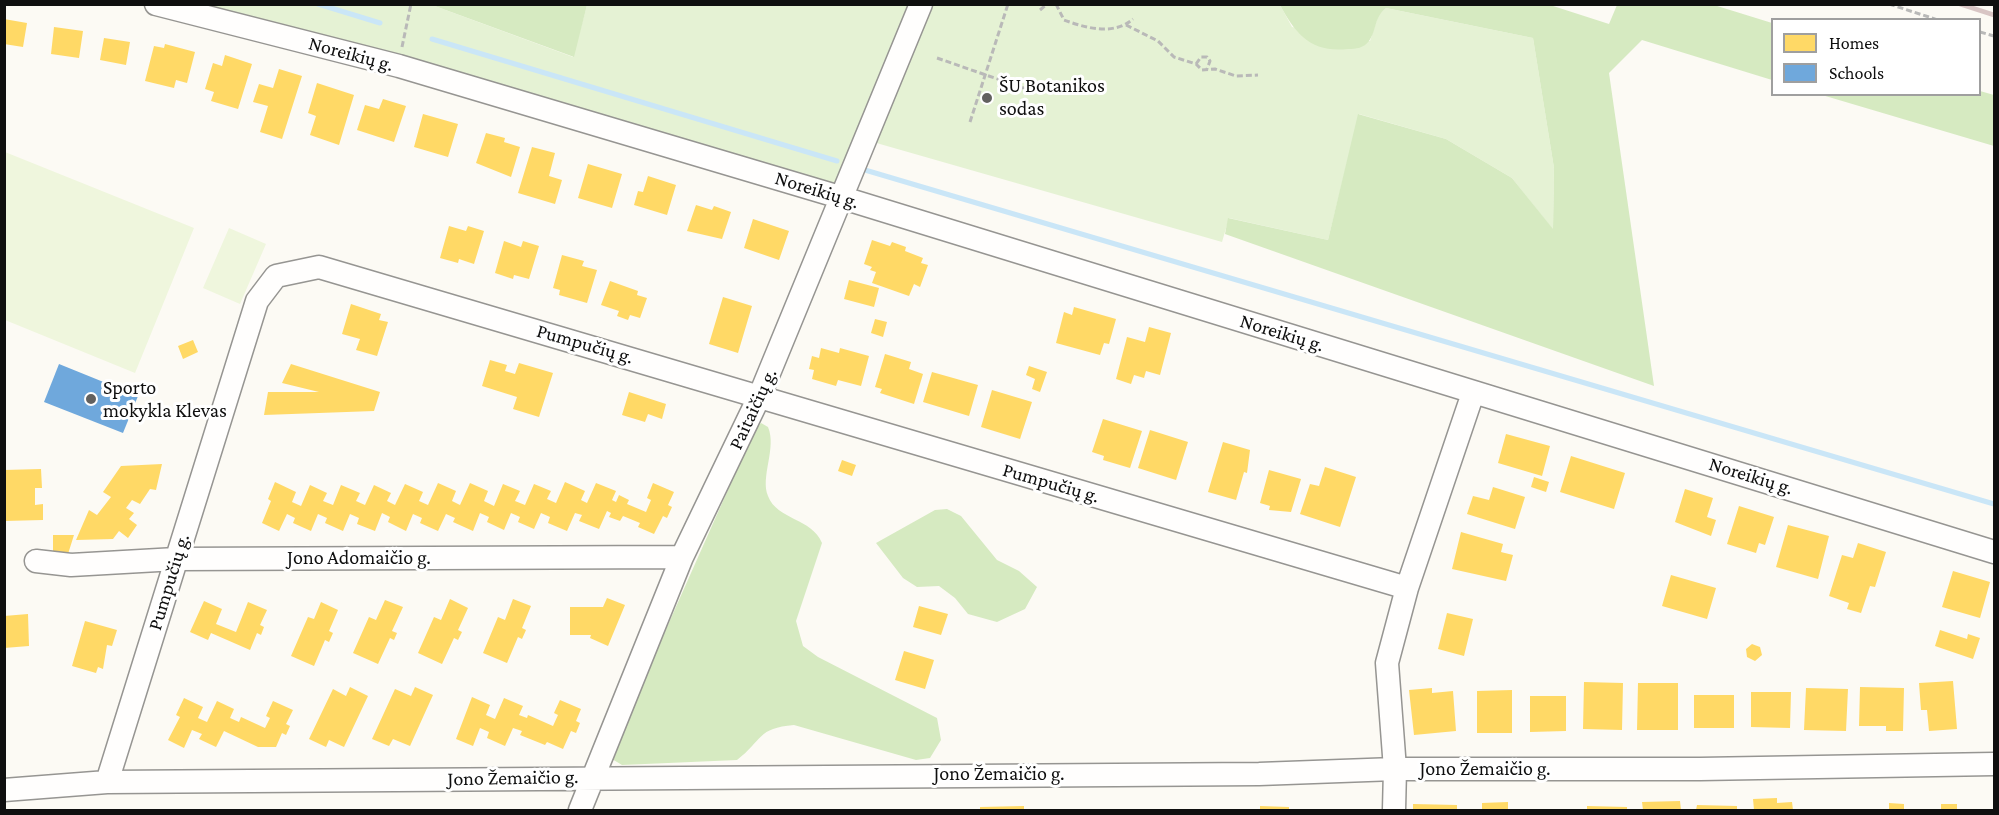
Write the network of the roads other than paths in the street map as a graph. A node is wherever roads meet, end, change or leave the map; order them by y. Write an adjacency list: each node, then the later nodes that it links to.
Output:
1 (156, 4): 3 (street, Noreikių g.)
2 (921, 4): 3 (street, Paitaičių g.)
3 (843, 198): 4 (street, Noreikių g.); 5 (street, Paitaičių g.)
4 (1473, 393): 6 (street, Noreikių g.); 10 (street)
5 (760, 395): 7 (street, Paitaičių g.); 8 (street, Pumpučių g.); 10 (street, Pumpučių g.)
6 (1995, 552)
7 (682, 556): 8 (street, Jono Adomaičio g.); 13 (street, Paitaičių g.)
8 (176, 559): 9 (street, Jono Adomaičio g.); 14 (street, Pumpučių g.)
9 (36, 561)
10 (1407, 588): 12 (street)
11 (1995, 764): 12 (street, Jono Žemaičio g.)
12 (1395, 769): 13 (street, Jono Žemaičio g.); 17 (street)
13 (593, 777): 14 (street, Jono Žemaičio g.); 16 (street, Paitaičių g.)
14 (107, 782): 15 (street, Jono Žemaičio g.)
15 (4, 790)
16 (580, 810)
17 (1394, 810)

